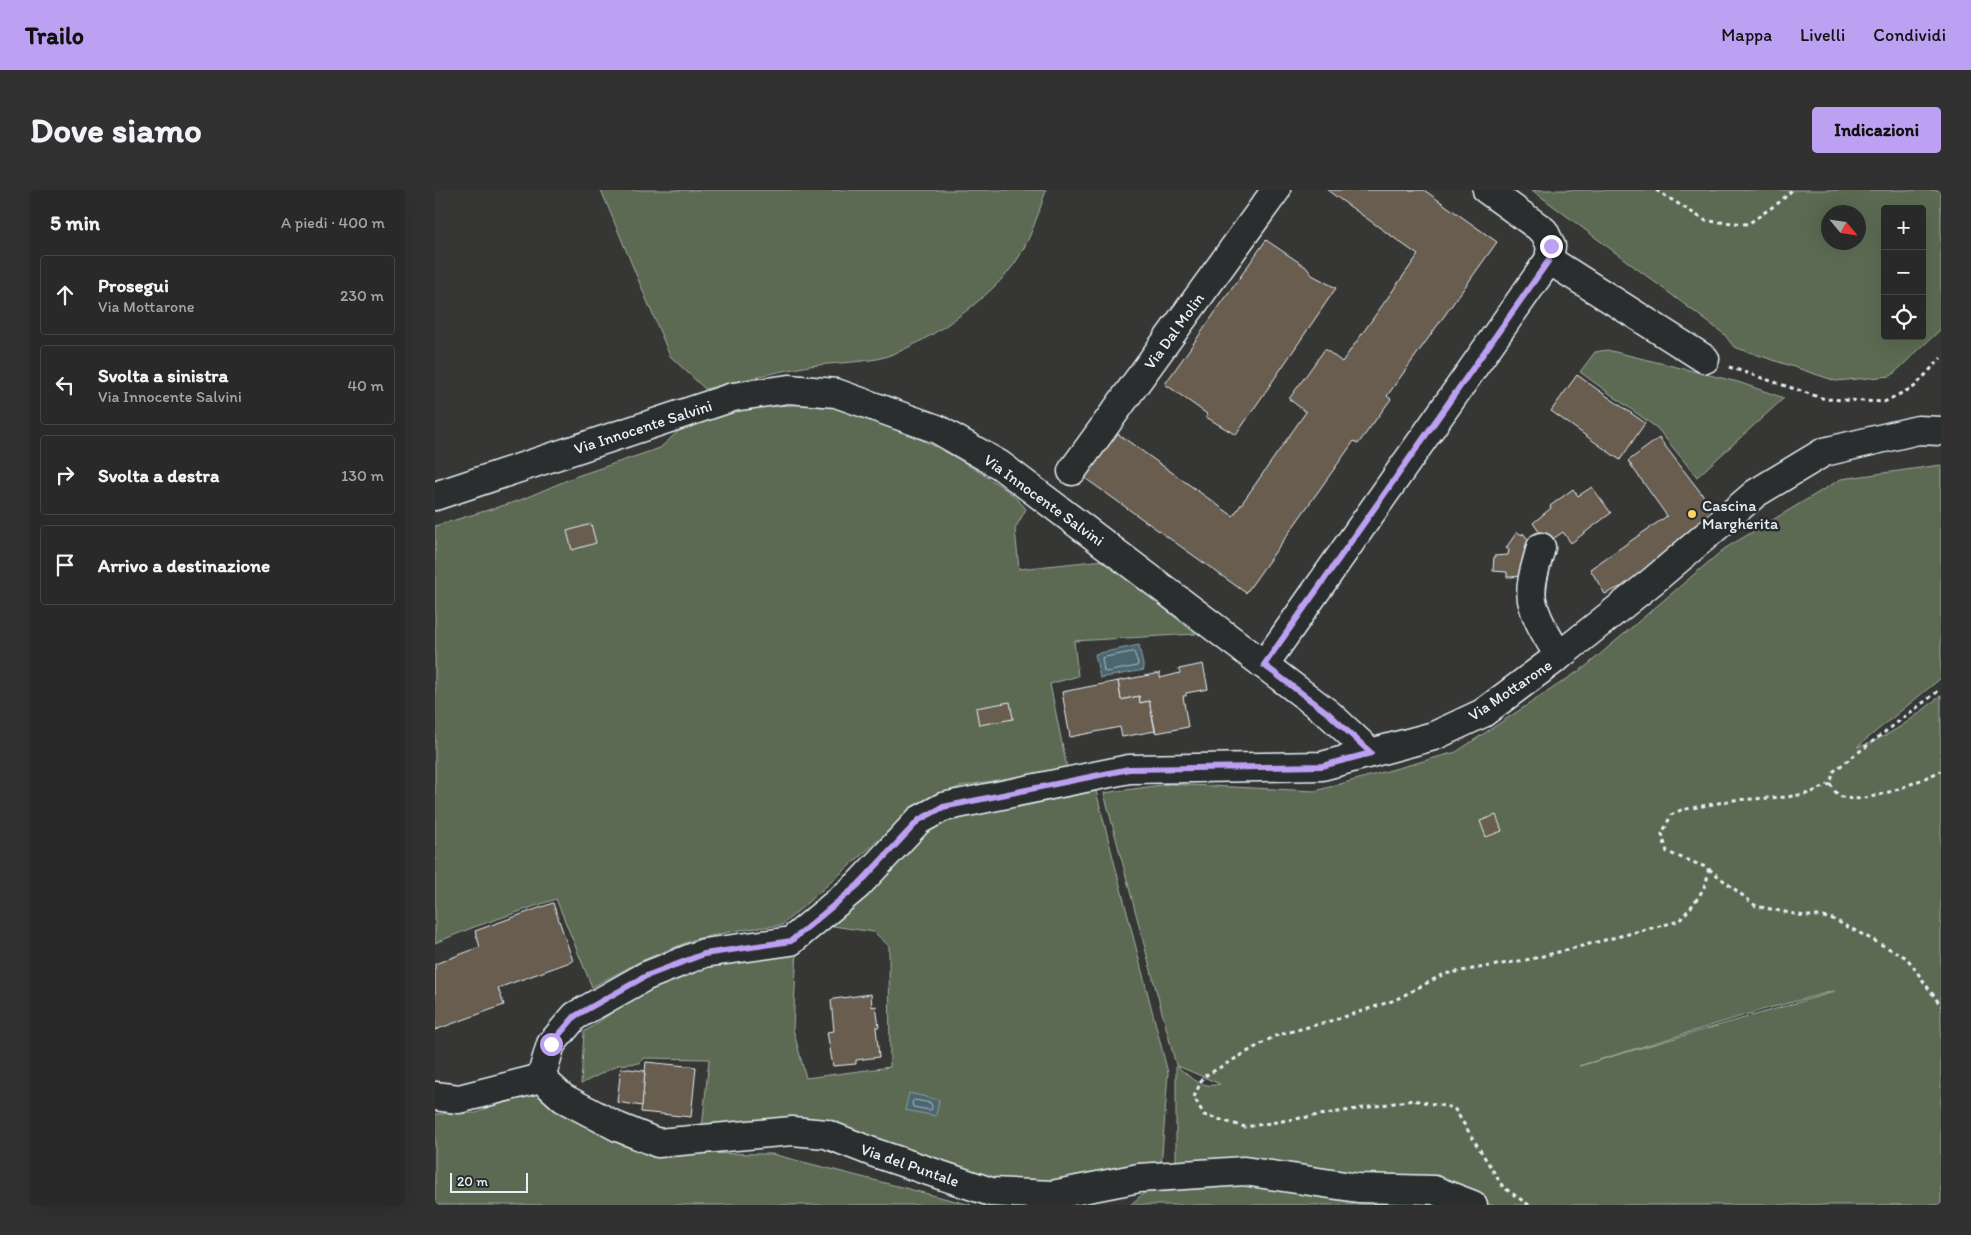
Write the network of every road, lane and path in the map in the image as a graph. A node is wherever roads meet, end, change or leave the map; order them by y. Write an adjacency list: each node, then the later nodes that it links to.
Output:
1 (1276, 190): 9 (street, Via Dal Molin)
2 (1487, 190): 5 (street)
3 (1656, 190): 4 (path)
4 (1792, 190)
5 (1549, 260): 7 (street); 13 (street)
6 (1941, 358): 7 (path)
7 (1705, 359)
8 (1941, 431): 12 (street, Via Mottarone)
9 (1072, 471)
10 (435, 496): 13 (street, Via Innocente Salvini)
11 (1541, 547): 12 (street)
12 (1559, 656): 15 (street, Via Mottarone)
13 (1264, 665): 15 (street, Via Innocente Salvini)
14 (1941, 688): 17 (path)
15 (1371, 753): 20 (street, Via Mottarone)
16 (1941, 771): 17 (path)
17 (1830, 784): 18 (path)
18 (1708, 868): 19 (path); 23 (path)
19 (1941, 1006)
20 (541, 1078): 21 (street); 22 (street, Via del Puntale)
21 (435, 1096)
22 (1473, 1205)
23 (1529, 1205)

